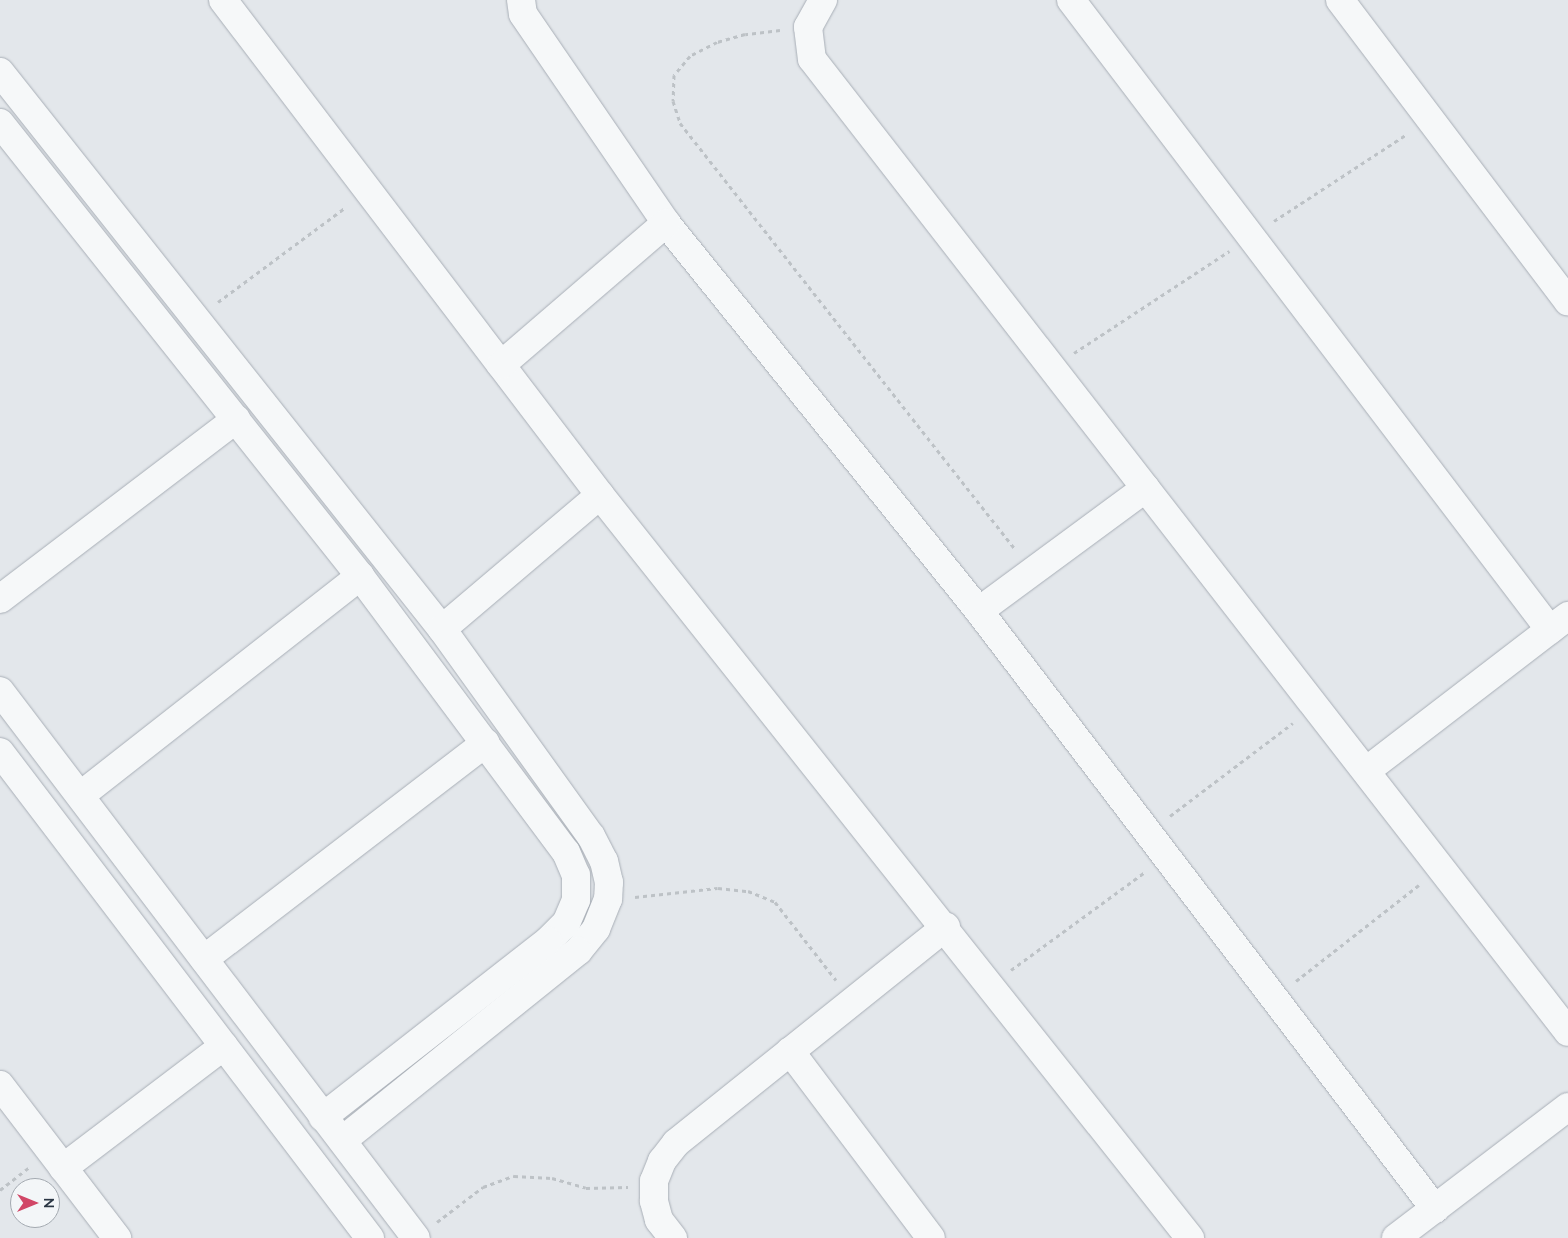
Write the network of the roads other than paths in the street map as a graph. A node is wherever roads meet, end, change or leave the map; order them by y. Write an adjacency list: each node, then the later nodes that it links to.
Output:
1 (223, 0): 10 (street)
2 (521, 0): 8 (street)
3 (824, 0): 12 (street)
4 (1071, 0): 17 (street)
5 (1340, 0): 9 (street)
6 (0, 72): 18 (street)
7 (0, 123): 11 (street)
8 (666, 223): 10 (street); 16 (street)
9 (1568, 302)
10 (500, 365): 13 (street)
11 (236, 419): 14 (street); 15 (street)
12 (1146, 488): 16 (street); 22 (street)
13 (600, 495): 18 (street); 24 (street)
14 (360, 576): 20 (street); 23 (street)
15 (0, 600)
16 (979, 611): 34 (street)
17 (1559, 623): 22 (street)
18 (442, 629): 32 (street)
19 (0, 691): 23 (street)
20 (486, 743): 25 (street); 31 (street)
21 (0, 752): 27 (street)
22 (1366, 771): 26 (street)
23 (81, 795): 25 (street)
24 (946, 927): 28 (street); 40 (street)
25 (204, 960): 31 (street)
26 (1568, 1032)
27 (224, 1046): 33 (street); 37 (street)
28 (790, 1051): 38 (street); 39 (street)
29 (0, 1085): 33 (street)
30 (1568, 1107): 34 (street)
31 (323, 1117): 32 (street)
32 (343, 1140): 35 (street)
33 (57, 1159): 36 (street)
34 (1435, 1209): 41 (street)
35 (424, 1232)
36 (117, 1238)
37 (370, 1238)
38 (673, 1238)
39 (931, 1238)
40 (1190, 1238)
41 (1396, 1238)

